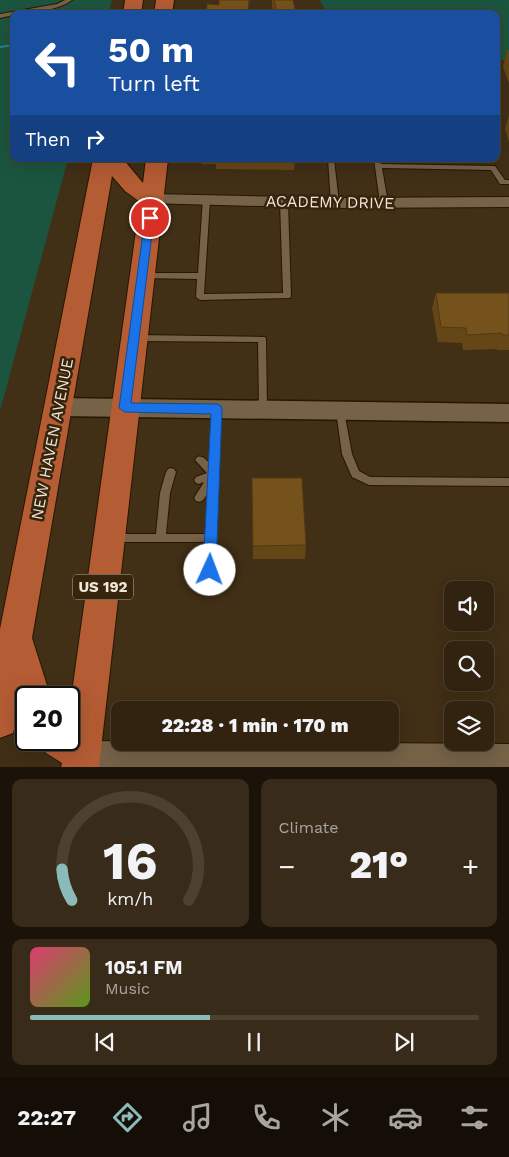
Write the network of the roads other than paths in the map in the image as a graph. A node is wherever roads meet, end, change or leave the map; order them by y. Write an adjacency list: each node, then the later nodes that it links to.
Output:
1 (70, 0): 2 (lane)
2 (32, 10)
3 (103, 162): 18 (main road, NEW HAVEN AVENUE)
4 (114, 162): 9 (main road)
5 (157, 162): 9 (main road, US 192)
6 (331, 162): 13 (lane)
7 (378, 163): 8 (lane); 14 (lane)
8 (509, 182)
9 (152, 198): 10 (street, ACADEMY DRIVE); 15 (main road, US 192)
10 (206, 200): 11 (street, ACADEMY DRIVE); 16 (lane)
11 (284, 202): 13 (street, ACADEMY DRIVE); 16 (lane)
12 (509, 202): 14 (street, ACADEMY DRIVE)
13 (335, 203): 14 (street, ACADEMY DRIVE)
14 (384, 203)
15 (142, 276): 16 (lane); 17 (main road, US 192)
16 (201, 276)
17 (134, 338): 19 (main road, US 192); 21 (lane)
18 (58, 407): 19 (street); 36 (main road, NEW HAVEN AVENUE)
19 (125, 408): 20 (street); 32 (main road, US 192)
20 (217, 409): 21 (street); 26 (lane)
21 (263, 410): 22 (street)
22 (340, 410): 23 (street); 28 (lane)
23 (509, 413)
24 (200, 460): 26 (lane)
25 (171, 472): 29 (lane)
26 (214, 474): 27 (lane); 30 (lane); 34 (lane)
27 (199, 480)
28 (509, 482)
29 (168, 492): 31 (lane); 33 (lane)
30 (198, 498)
31 (170, 505)
32 (109, 538): 33 (lane); 39 (main road, US 192)
33 (161, 538): 34 (lane)
34 (211, 538): 35 (lane)
35 (210, 570)
36 (16, 636): 37 (main road); 38 (main road, NEW HAVEN AVENUE)
37 (30, 686)
38 (0, 720)
39 (74, 754): 41 (street)
40 (509, 757): 41 (street)
41 (422, 762)

